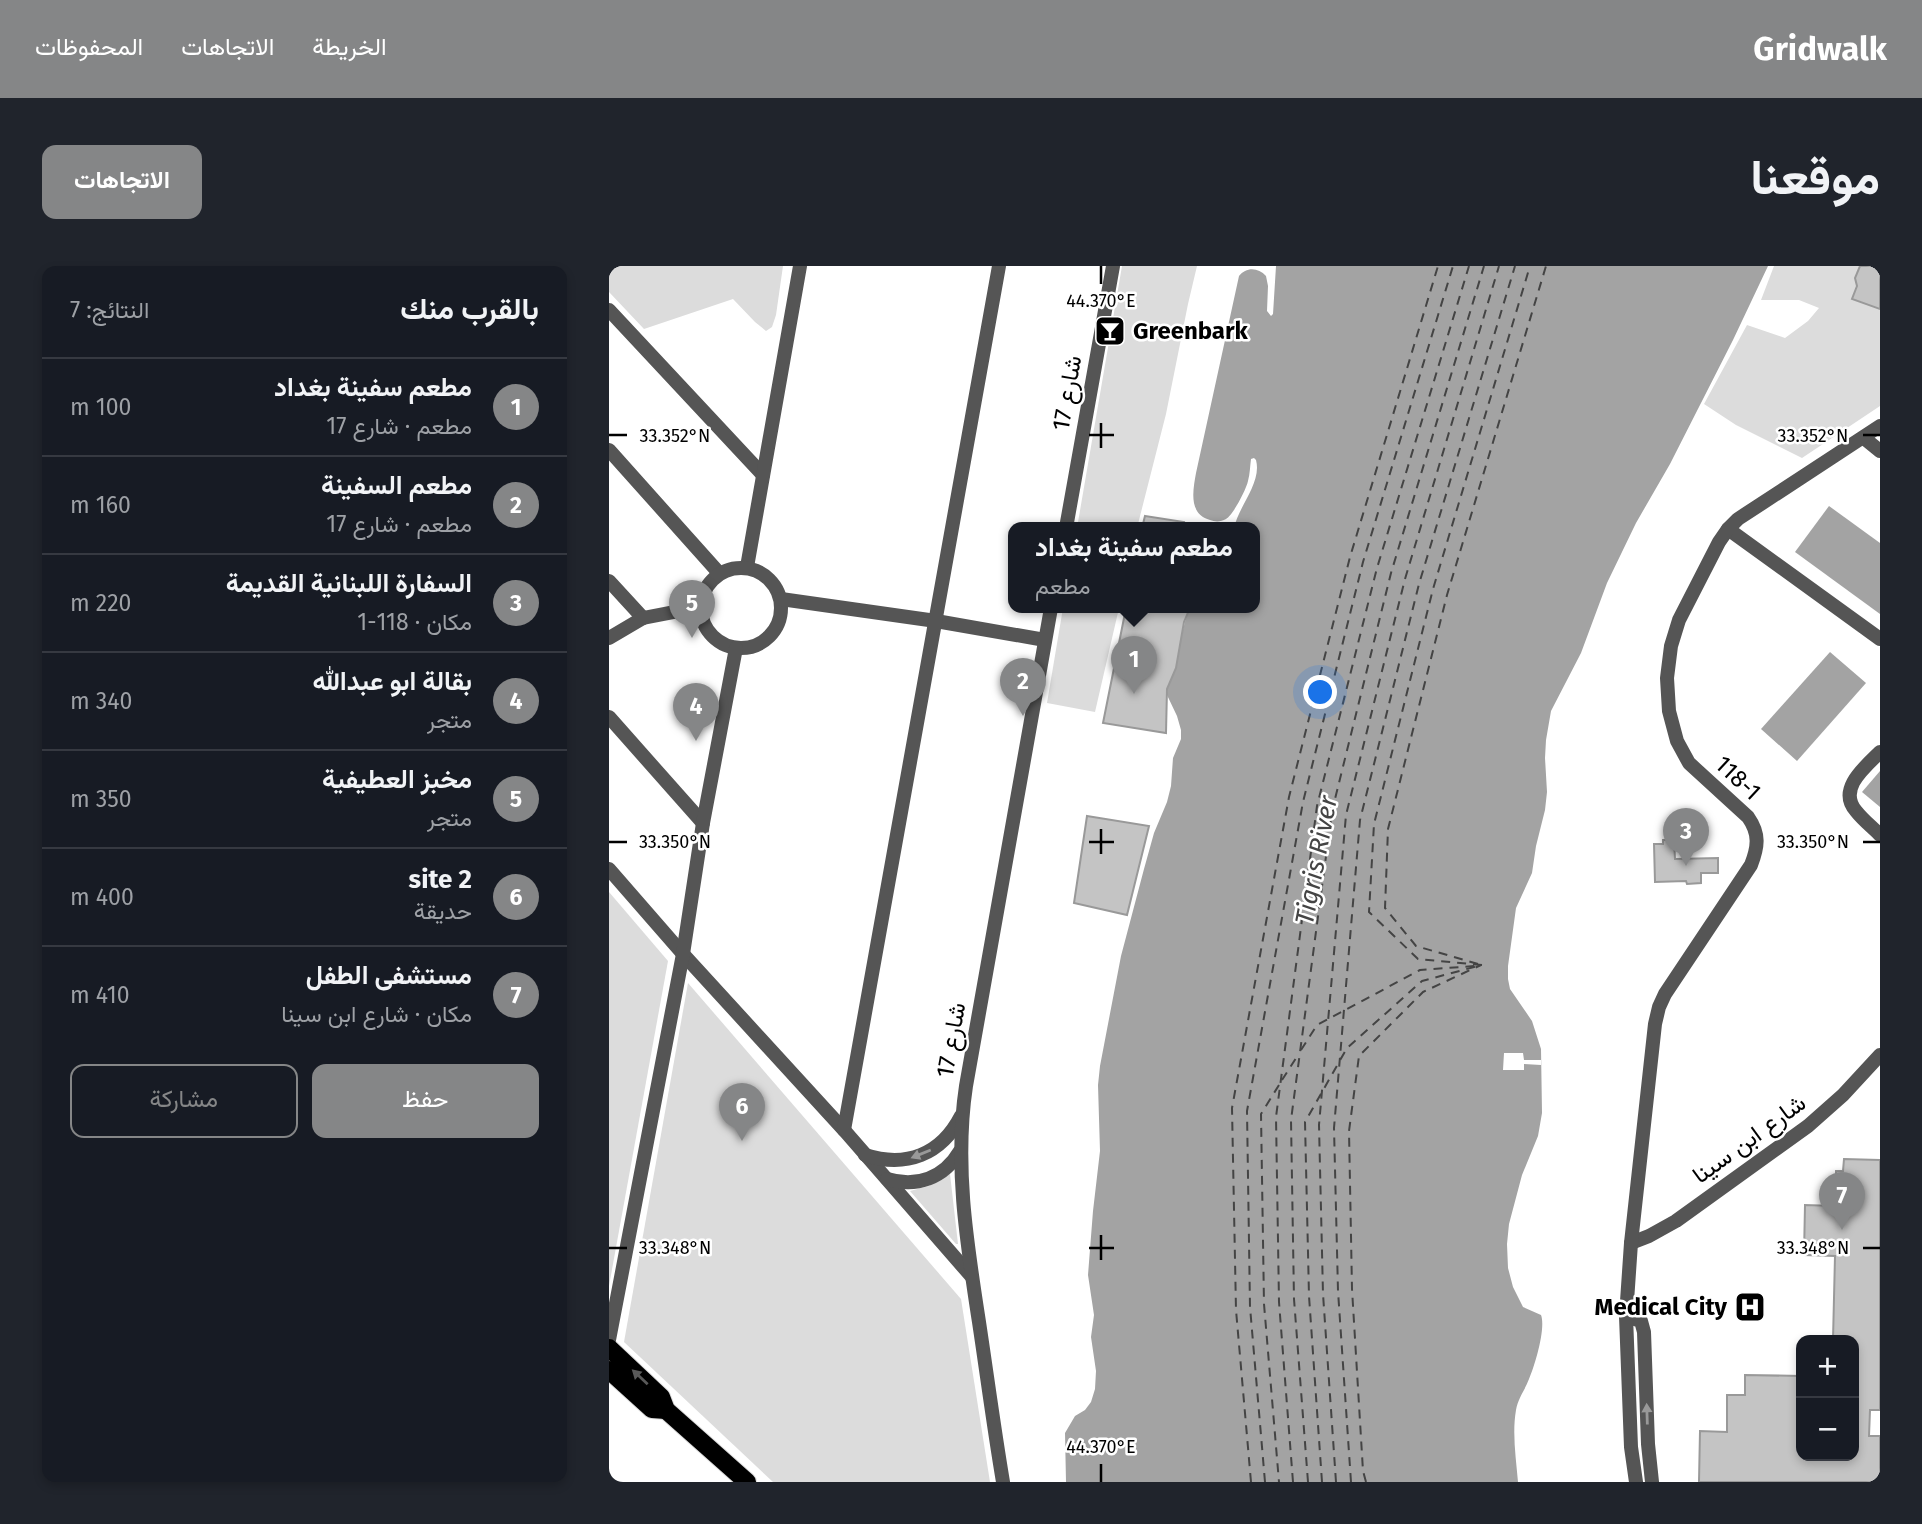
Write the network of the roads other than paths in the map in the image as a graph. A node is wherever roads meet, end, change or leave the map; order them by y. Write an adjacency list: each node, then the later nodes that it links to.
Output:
1 (800, 266): 9 (street)
2 (999, 266): 19 (street)
3 (1113, 266): 10 (street, شارع 17)
4 (609, 310): 9 (street)
5 (1880, 426): 6 (street, 118-1)
6 (1864, 438): 8 (street); 11 (street, 118-1)
7 (609, 450): 13 (street)
8 (1880, 451)
9 (763, 475): 12 (street)
10 (1067, 522)
11 (1728, 529): 21 (street); 36 (street, 118-1)
12 (747, 567): 13 (street); 15 (street)
13 (719, 573): 16 (street)
14 (609, 580): 18 (street)
15 (781, 599): 19 (street); 23 (street)
16 (700, 607): 18 (street); 23 (street)
17 (1050, 613): 22 (street, شارع 17)
18 (643, 618): 20 (street)
19 (936, 621): 22 (street); 32 (street)
20 (609, 638)
21 (1880, 639)
22 (1045, 640): 31 (street, شارع 17)
23 (736, 648): 26 (street)
24 (609, 717): 26 (street)
25 (1880, 752): 27 (street)
26 (703, 823): 29 (street)
27 (1880, 835)
28 (609, 869): 29 (street)
29 (683, 954): 32 (street); 39 (street)
30 (1880, 1055): 36 (street, شارع ابن سينا)
31 (962, 1115): 33 (street, شارع 17); 34 (street, one-way to 34)
32 (844, 1130): 34 (street)
33 (960, 1151): 35 (street); 37 (street, شارع 17)
34 (865, 1155): 35 (street)
35 (887, 1179): 37 (street)
36 (1631, 1243): 38 (street, 118-1)
37 (972, 1277): 44 (street, شارع 17)
38 (1626, 1316): 45 (street, 118-1); 46 (street, one-way to 38)
39 (609, 1340)
40 (609, 1348): 42 (main road, one-way to 40)
41 (609, 1370): 42 (main road)
42 (666, 1409): 43 (main road)
43 (747, 1482)
44 (1003, 1482)
45 (1636, 1482)
46 (1652, 1482)

